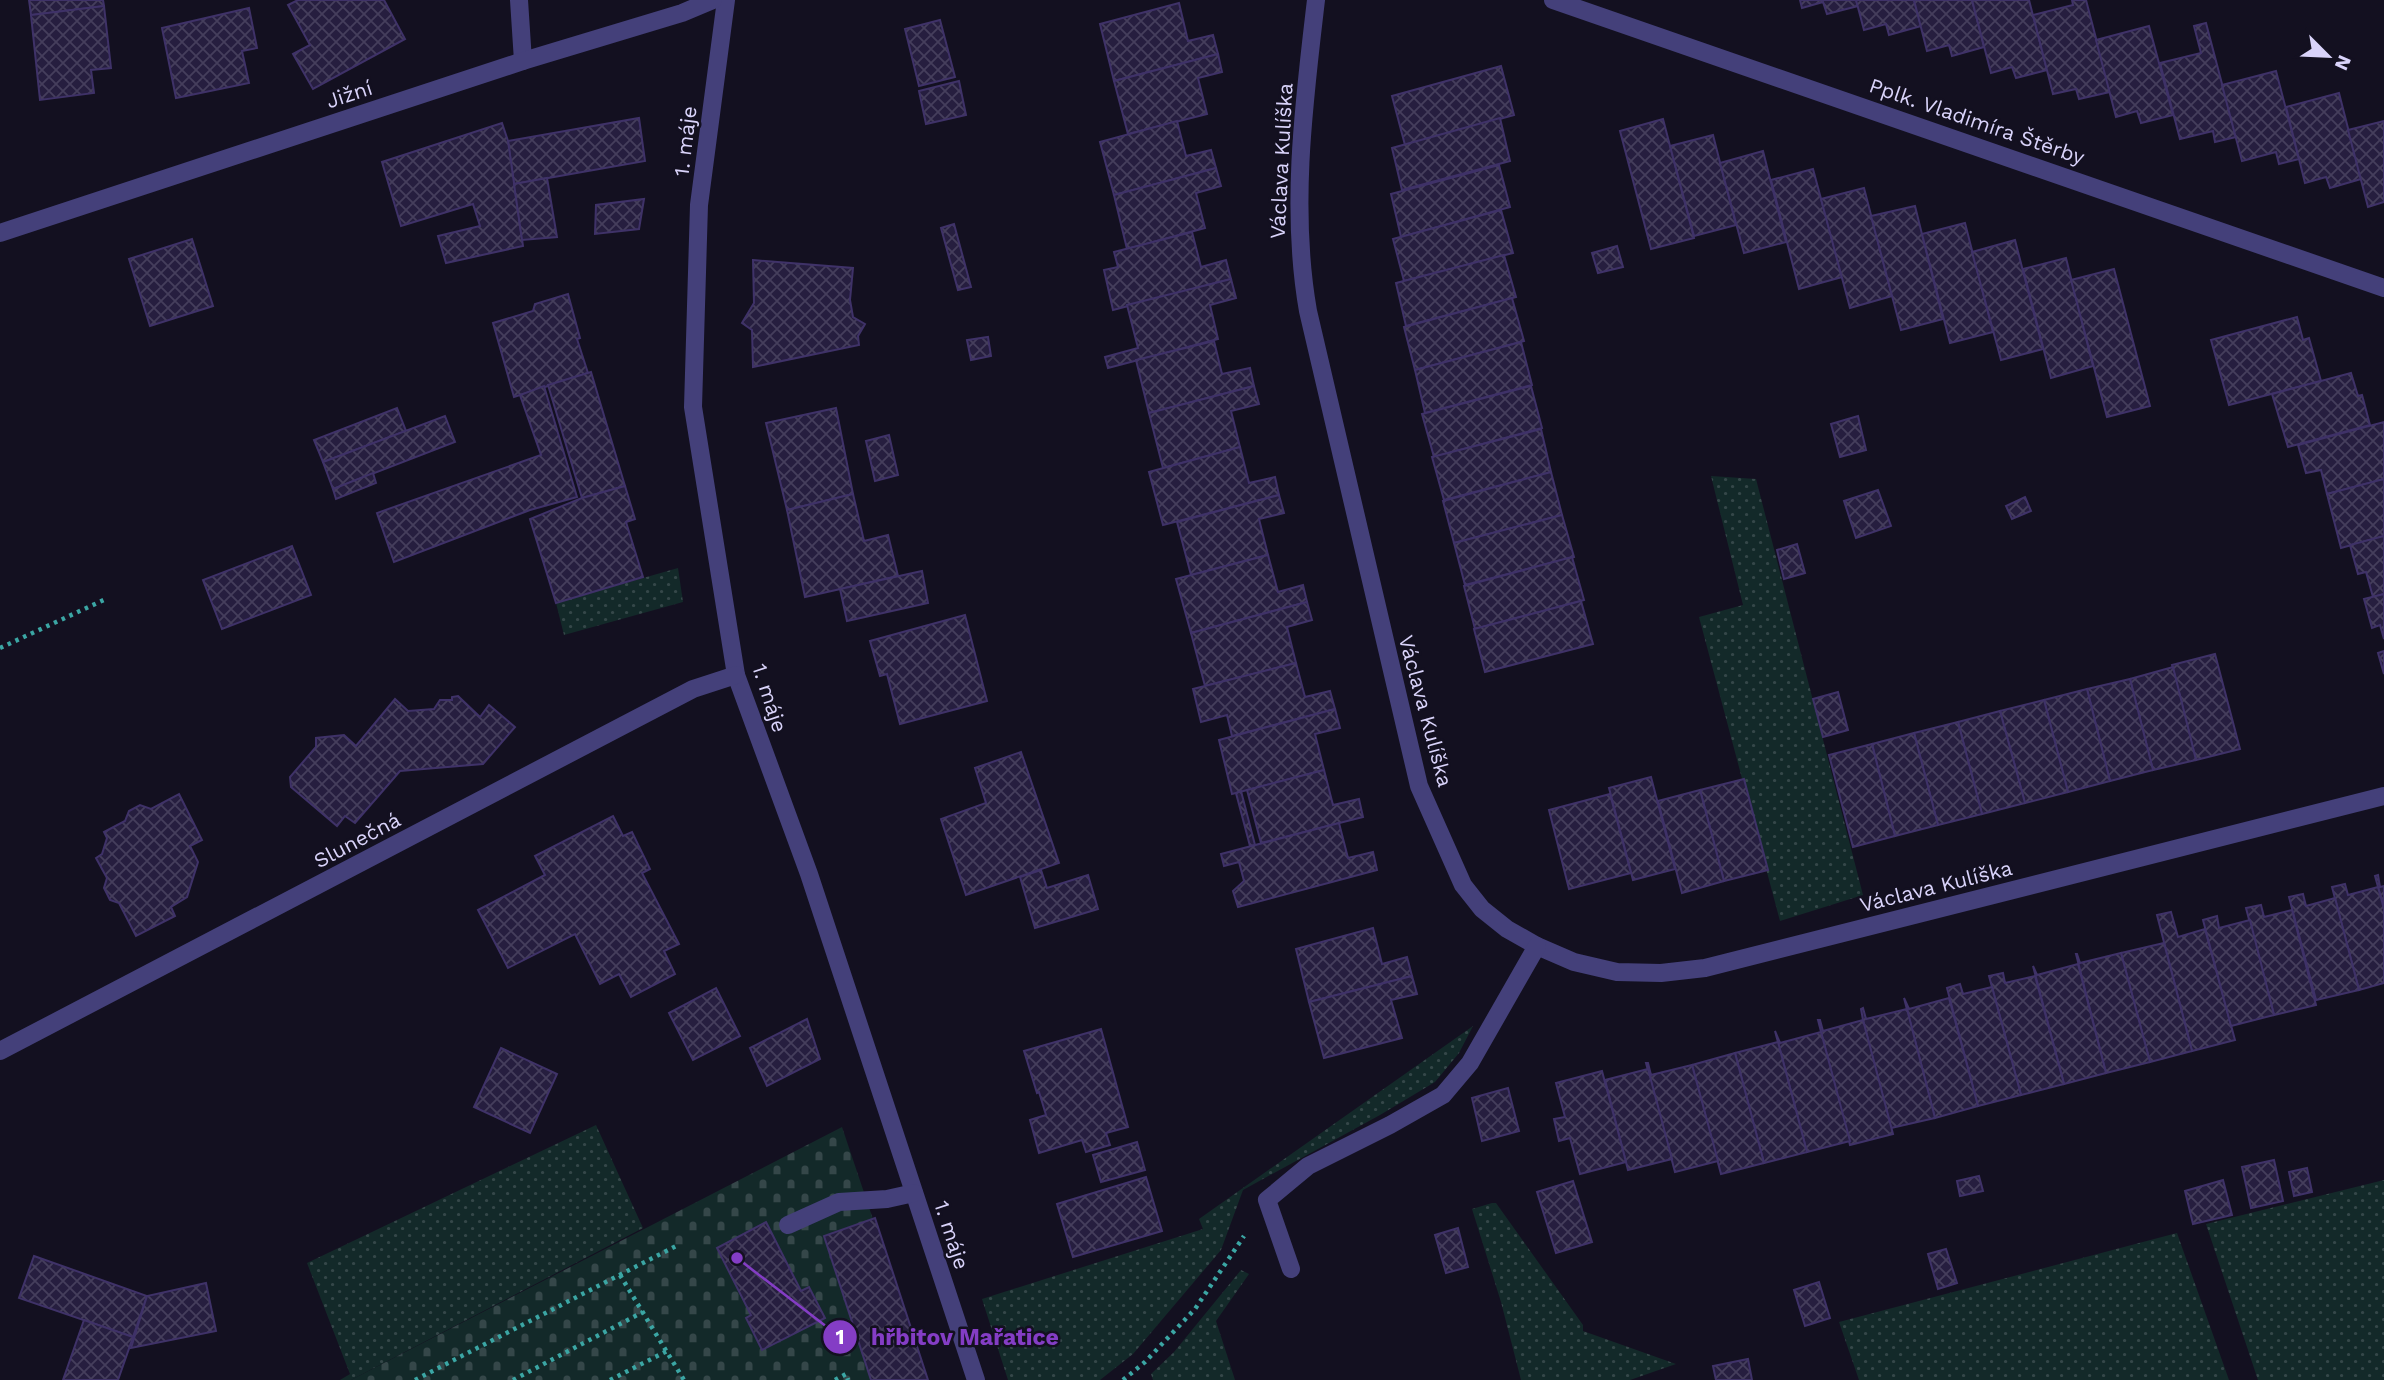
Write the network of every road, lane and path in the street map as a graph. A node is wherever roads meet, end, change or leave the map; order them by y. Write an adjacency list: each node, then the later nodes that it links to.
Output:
1 (519, 0): 6 (street)
2 (713, 0): 6 (street, Jižní)
3 (726, 0): 11 (street, 1. máje)
4 (1316, 0): 13 (street, Václava Kulíška)
5 (1553, 0): 8 (street, Pplk. Vladimíra Štěrby)
6 (523, 61): 7 (street, Jižní)
7 (0, 233)
8 (2384, 288)
9 (108, 598): 10 (path)
10 (0, 649)
11 (736, 675): 14 (street, Slunečná); 15 (street, 1. máje)
12 (2384, 796): 13 (street, Václava Kulíška)
13 (1538, 946): 16 (street)
14 (0, 1051)
15 (914, 1194): 17 (street); 30 (street, 1. máje)
16 (1267, 1200): 19 (street); 31 (path)
17 (788, 1225)
18 (678, 1245): 20 (path)
19 (1291, 1269)
20 (621, 1275): 21 (path); 23 (path)
21 (643, 1311): 22 (path); 25 (path)
22 (667, 1350): 26 (path); 27 (path)
23 (425, 1378): 24 (path)
24 (415, 1380)
25 (513, 1380)
26 (610, 1380)
27 (684, 1380)
28 (835, 1380): 29 (path)
29 (848, 1380)
30 (976, 1380)
31 (1123, 1380)

